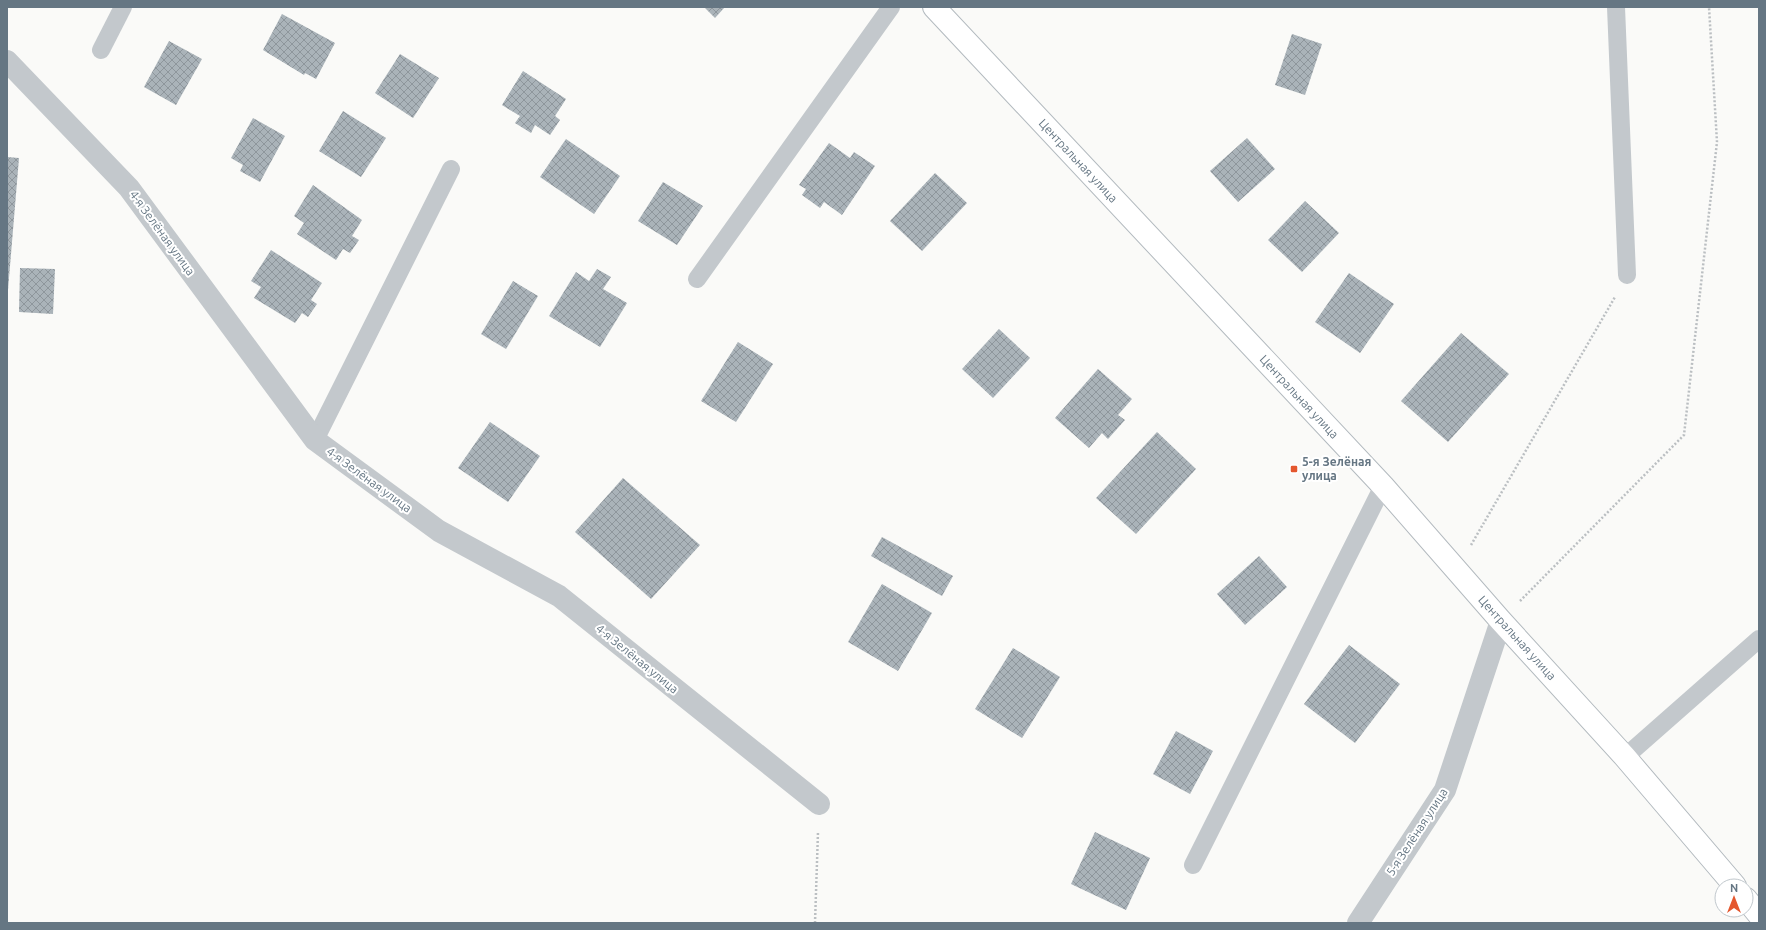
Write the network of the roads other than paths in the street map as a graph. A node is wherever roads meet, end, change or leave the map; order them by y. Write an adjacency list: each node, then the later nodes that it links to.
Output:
1 (123, 7): 5 (lane)
2 (891, 7): 9 (lane)
3 (934, 7): 11 (street, Центральная улица)
4 (1616, 7): 8 (lane)
5 (101, 50)
6 (7, 61): 10 (street, 4-я Зелёная улица)
7 (450, 169): 10 (lane)
8 (1627, 275)
9 (697, 279)
10 (315, 440): 15 (street, 4-я Зелёная улица)
11 (1383, 486): 12 (street, Центральная улица); 16 (lane)
12 (1501, 621): 14 (street, Центральная улица); 18 (street, 5-я Зелёная улица)
13 (1759, 640): 14 (lane)
14 (1625, 757): 17 (street, Центральная улица)
15 (818, 804)
16 (1193, 865)
17 (1728, 878)
18 (1358, 923)

